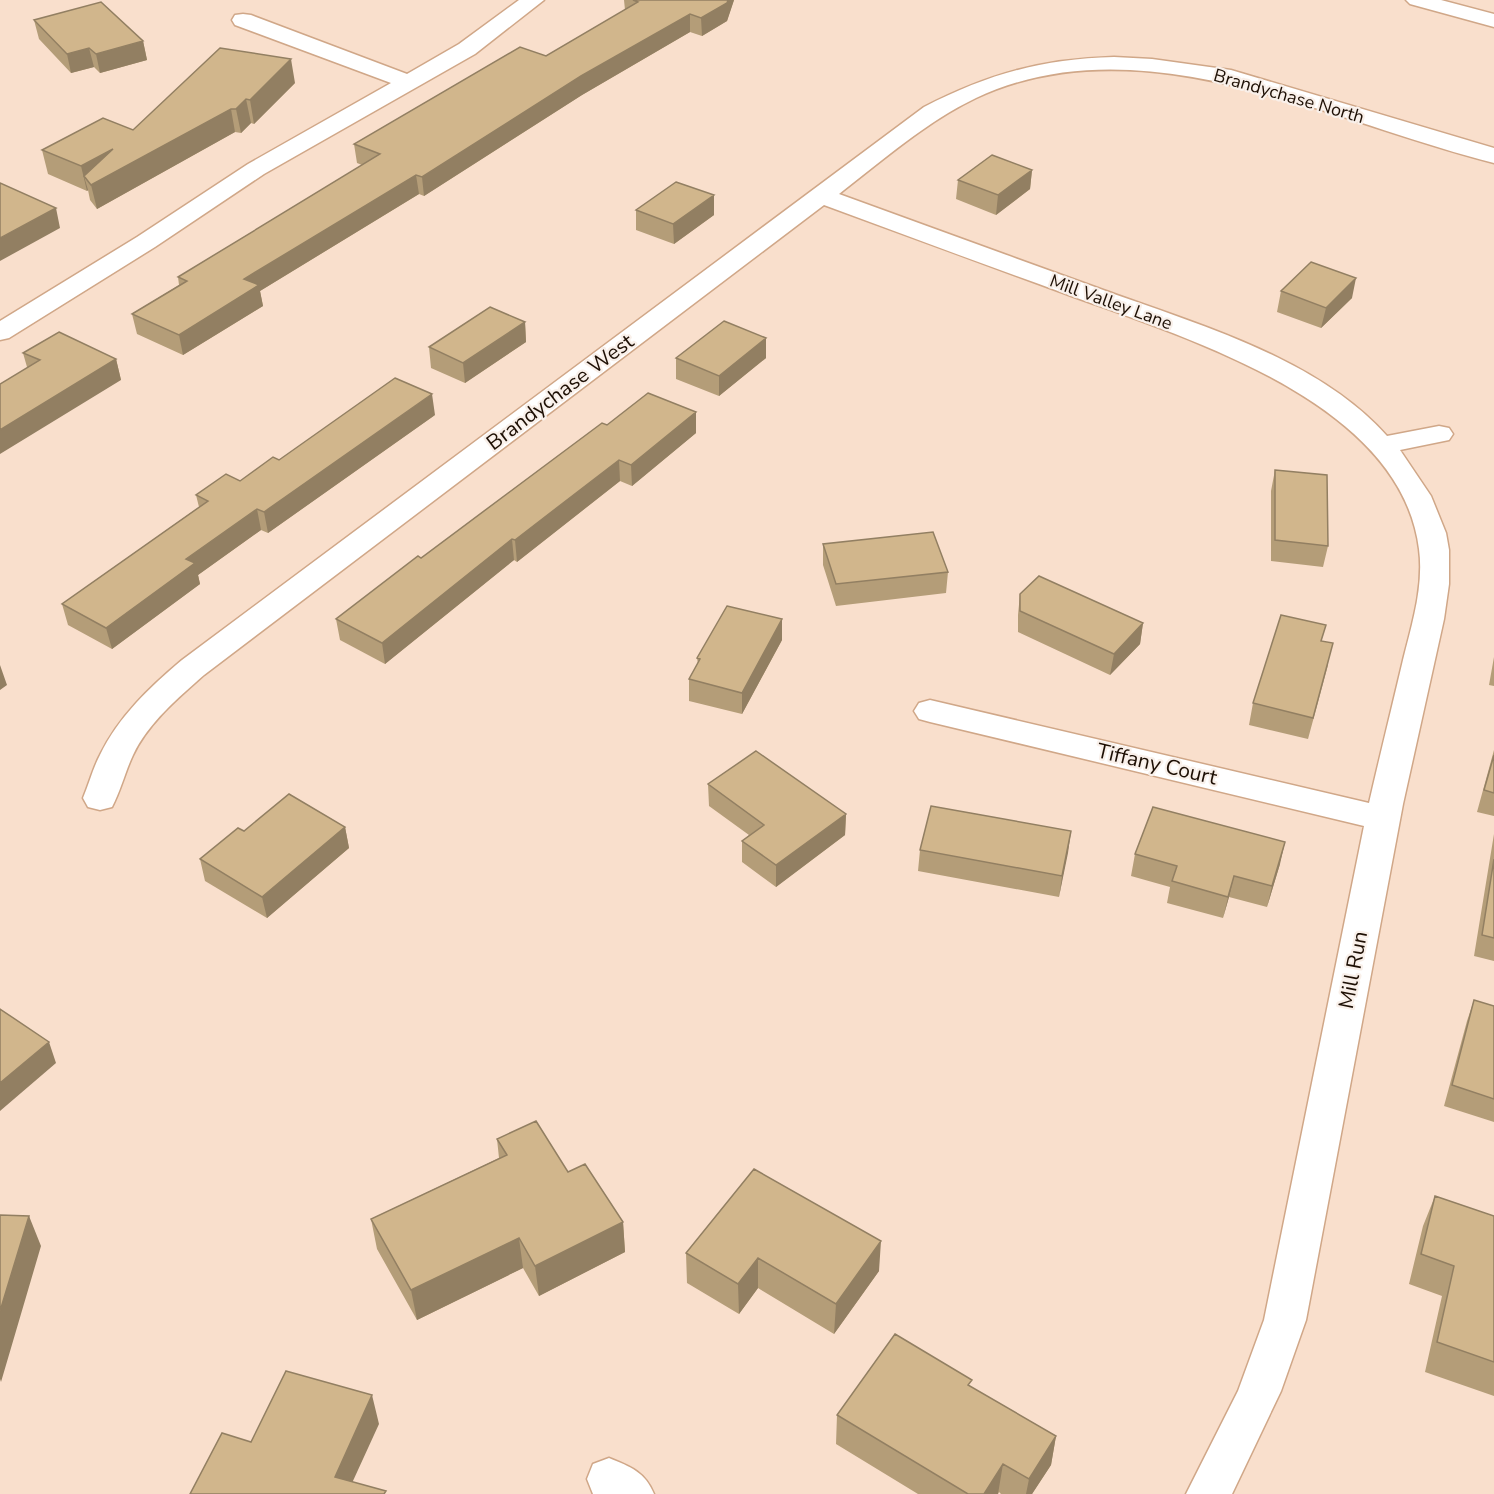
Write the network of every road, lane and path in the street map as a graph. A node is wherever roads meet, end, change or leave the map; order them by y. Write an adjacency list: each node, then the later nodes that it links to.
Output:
1 (533, 0): 6 (street)
2 (1417, 0): 4 (street)
3 (243, 20): 6 (street)
4 (1494, 21)
5 (1071, 53): 7 (street, Brandychase North); 8 (street, Brandychase West)
6 (408, 82): 9 (street)
7 (1494, 156)
8 (822, 196): 11 (street, Mill Valley Lane); 13 (street, Brandychase West)
9 (0, 332)
10 (1439, 434): 11 (street)
11 (1380, 446): 14 (street, Mill Run)
12 (930, 711): 14 (street, Tiffany Court)
13 (100, 798)
14 (1383, 818): 15 (street, Mill Run)
15 (1208, 1494)

